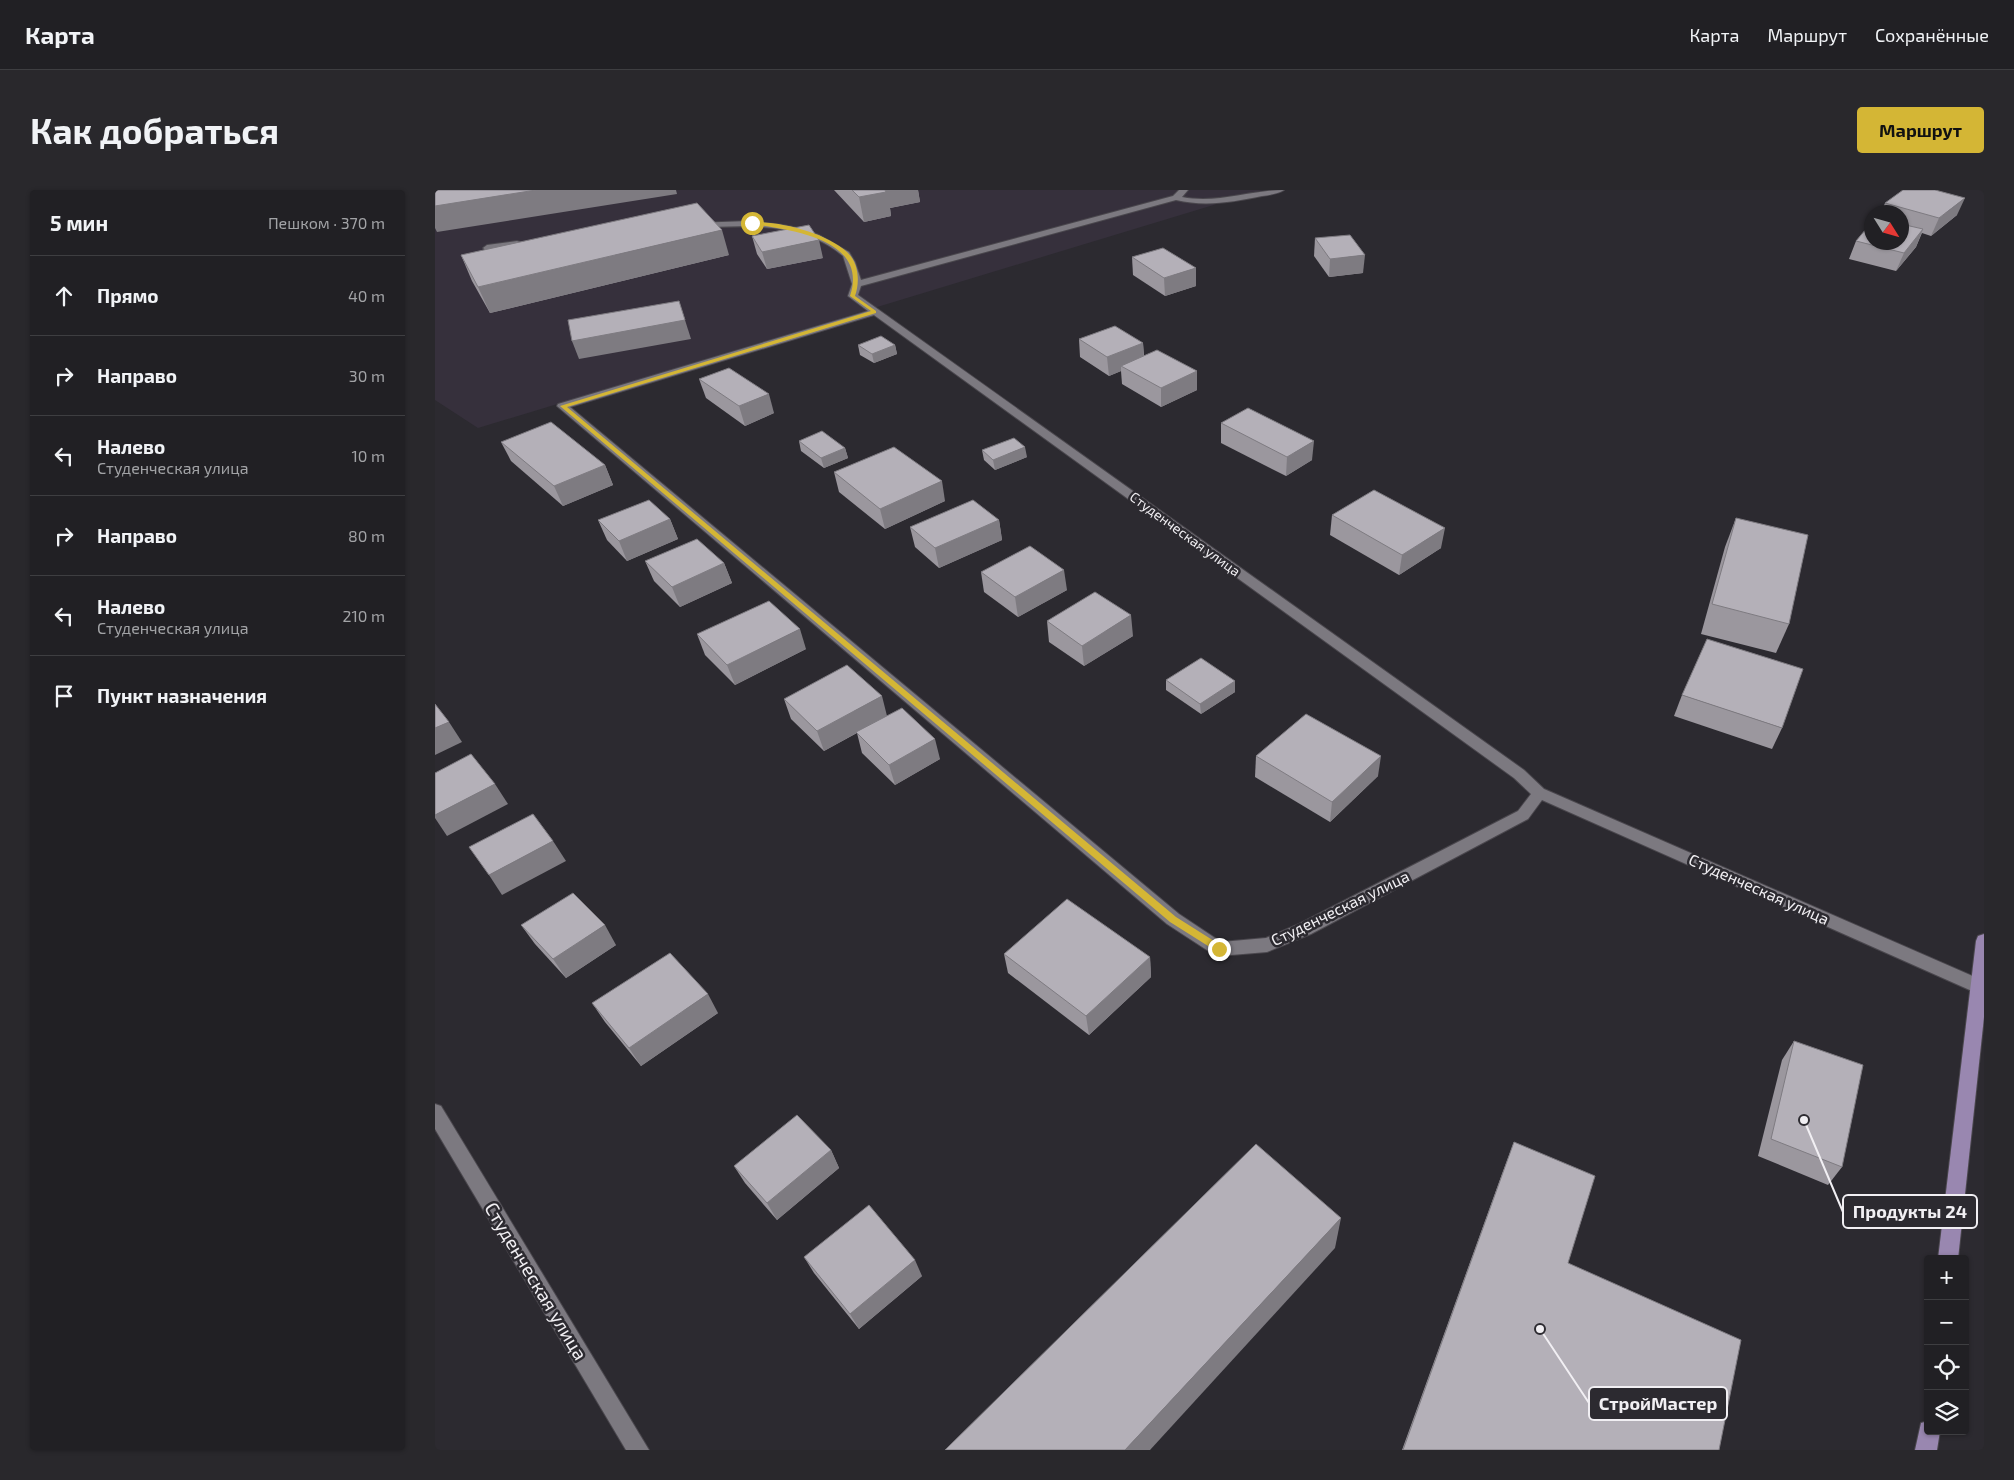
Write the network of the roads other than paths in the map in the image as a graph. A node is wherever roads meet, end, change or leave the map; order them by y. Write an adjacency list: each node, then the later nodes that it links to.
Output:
1 (1183, 190): 3 (street)
2 (1280, 190): 3 (street)
3 (1176, 198): 7 (street)
4 (689, 225): 7 (street)
5 (526, 243): 6 (street)
6 (487, 248)
7 (855, 290): 8 (street, Студенческая улица)
8 (875, 312): 9 (street, Студенческая улица); 9 (street, Студенческая улица)
9 (1539, 793): 11 (street, Студенческая улица)
10 (1984, 941): 11 (main road)
11 (1978, 986): 12 (main road)
12 (1980, 1020): 14 (main road)
13 (435, 1112): 16 (street, Студенческая улица)
14 (1949, 1255)
15 (1929, 1435): 17 (main road)
16 (638, 1450)
17 (1927, 1450)

